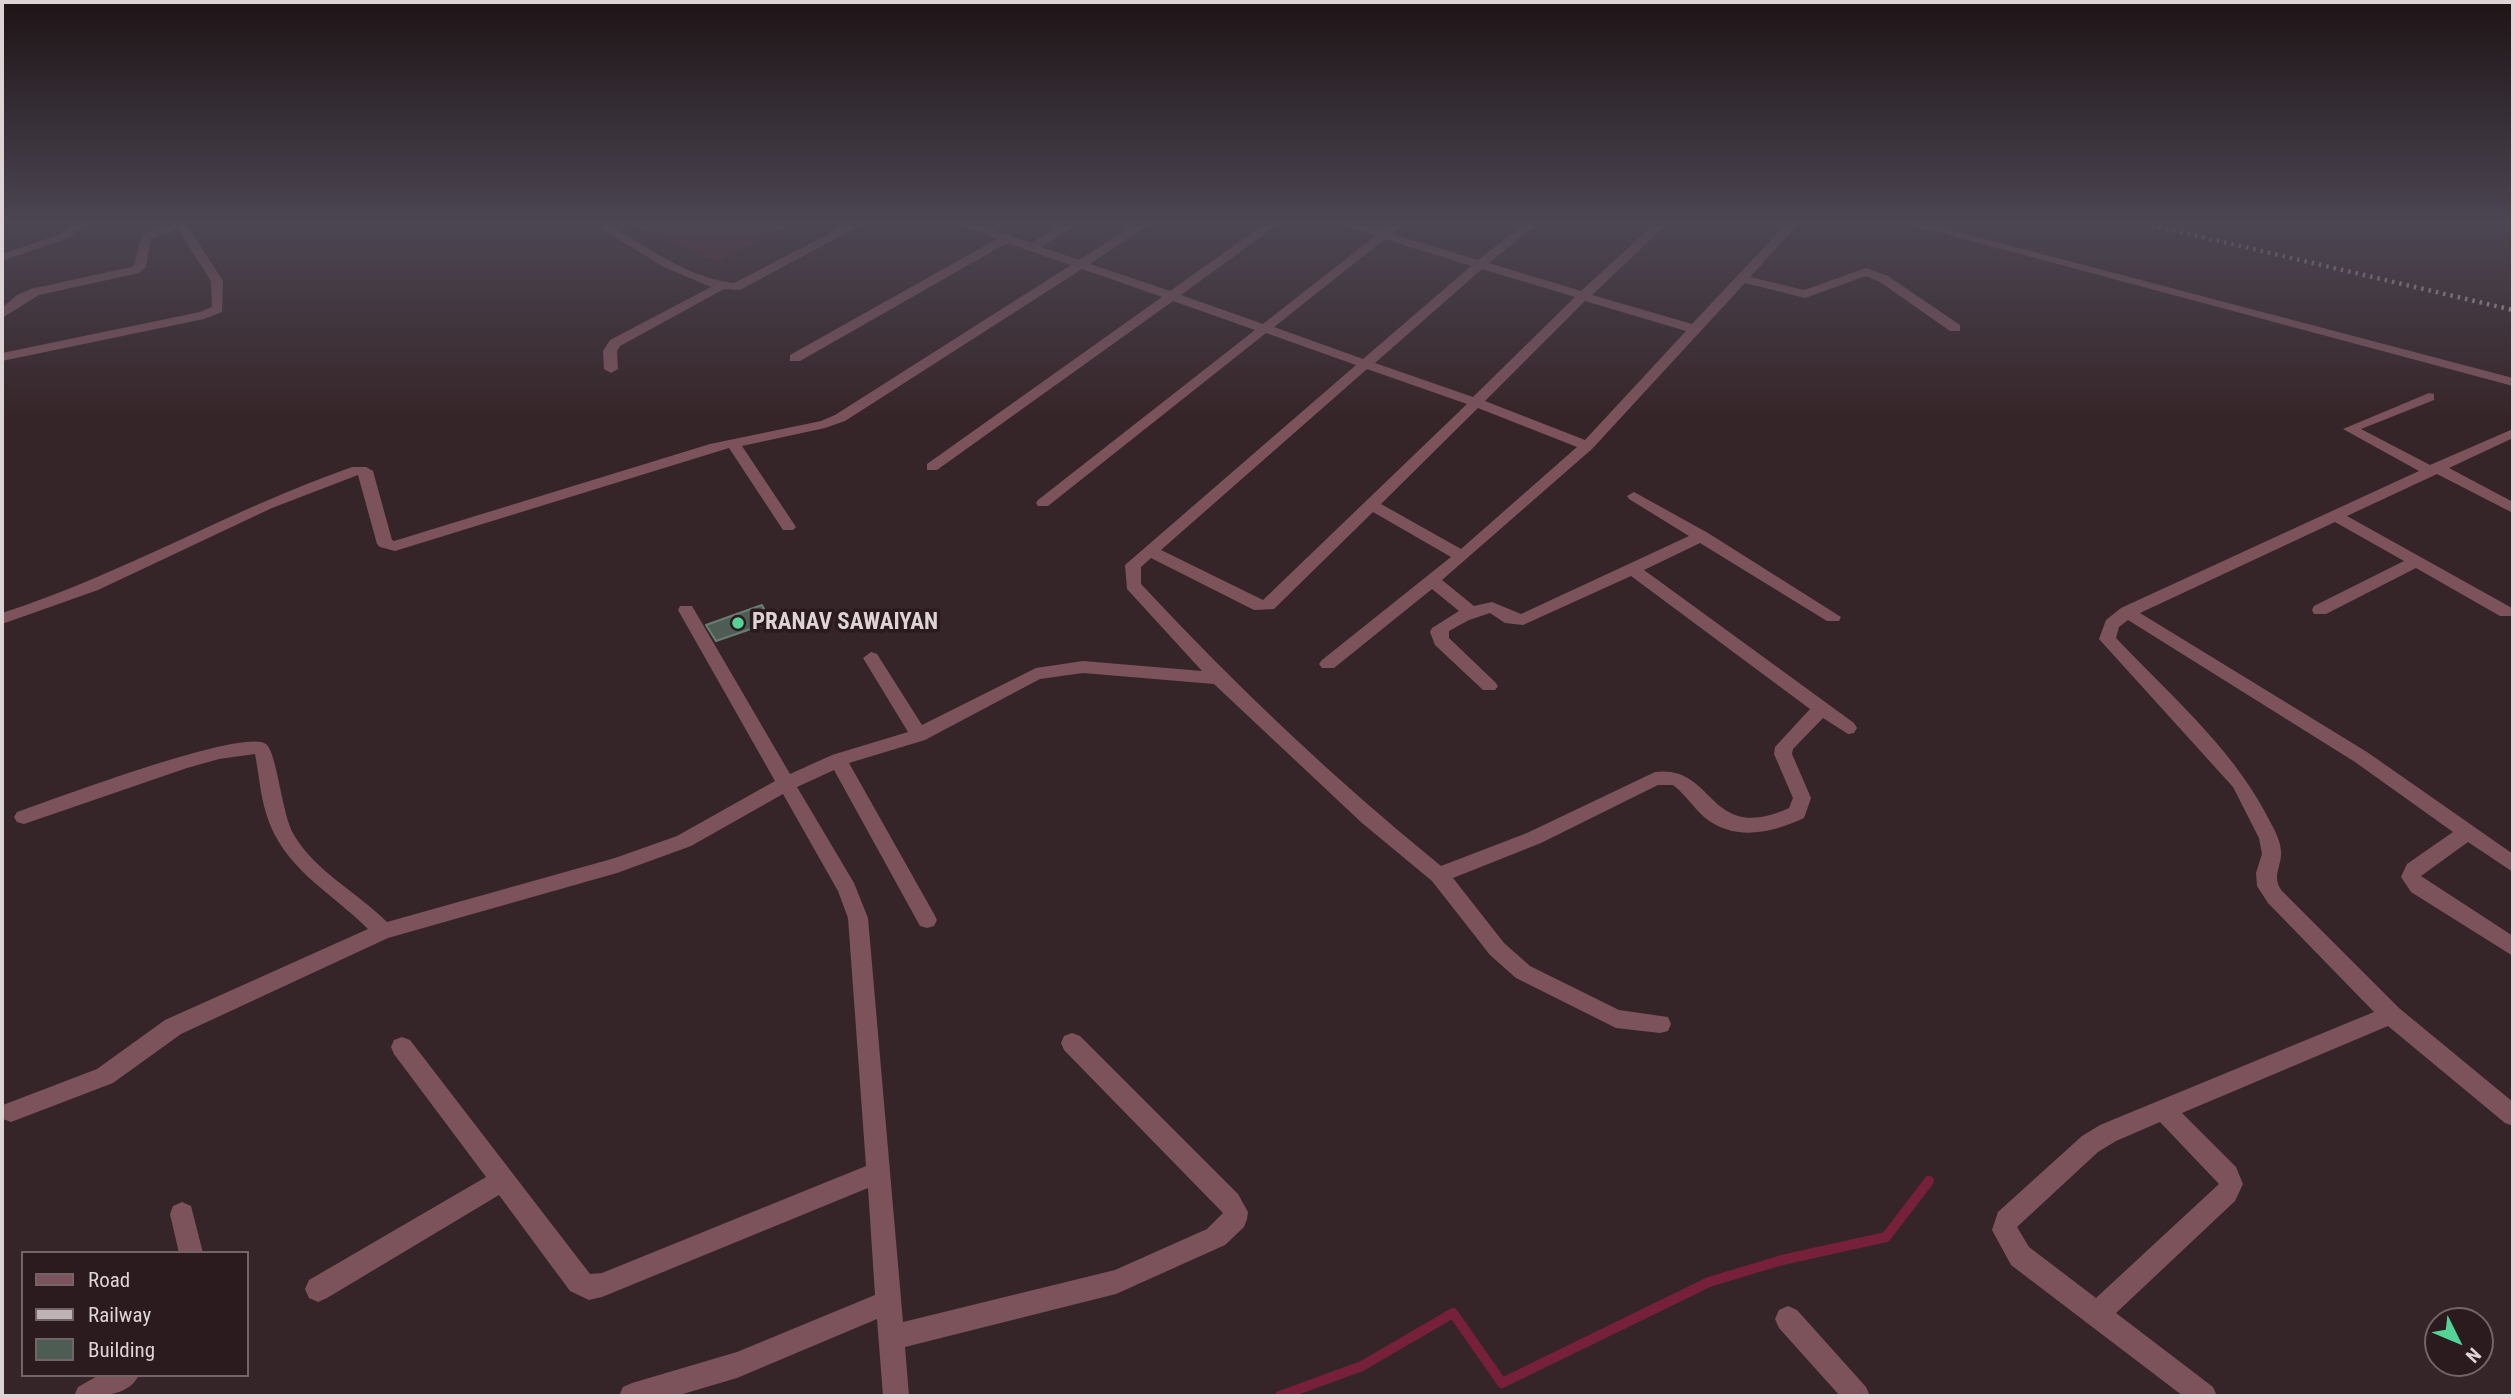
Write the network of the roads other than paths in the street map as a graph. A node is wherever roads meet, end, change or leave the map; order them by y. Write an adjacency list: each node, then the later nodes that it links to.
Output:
1 (42, 290): 20 (street)
2 (217, 290): 24 (street)
3 (713, 290): 27 (street)
4 (915, 290): 25 (street)
5 (1039, 290): 33 (street)
6 (1157, 290): 18 (street)
7 (1178, 290): 18 (street)
8 (1312, 290): 21 (street)
9 (1450, 290): 26 (street)
10 (1564, 290): 19 (street)
11 (1589, 290): 19 (street)
12 (1730, 290): 23 (street)
13 (1790, 290): 14 (street)
14 (1815, 290)
15 (1900, 290): 22 (street)
16 (2165, 290): 29 (street)
17 (2202, 290): 28 (street)
18 (1171, 295): 21 (street); 35 (street)
19 (1583, 296): 23 (street); 31 (street)
20 (2, 314)
21 (1264, 328): 26 (street); 38 (street)
22 (1955, 328)
23 (1695, 329): 34 (street)
24 (2, 357)
25 (795, 358)
26 (1364, 365): 31 (street); 44 (street)
27 (611, 369)
28 (2513, 371)
29 (2513, 382)
30 (2429, 397): 36 (street)
31 (1478, 403): 34 (street); 39 (street)
32 (2513, 433): 36 (street)
33 (733, 443): 42 (street); 55 (street)
34 (1587, 446): 45 (street)
35 (932, 467)
36 (2432, 469): 40 (street); 41 (street)
37 (1634, 496): 43 (street)
38 (1043, 503)
39 (1372, 505): 44 (street); 45 (street)
40 (2513, 508)
41 (2334, 515): 46 (street); 52 (street)
42 (788, 527)
43 (1703, 536): 47 (street); 54 (street)
44 (1150, 551): 58 (street)
45 (1462, 556): 48 (street)
46 (2417, 562): 50 (street); 53 (street)
47 (1633, 569): 51 (street); 60 (street)
48 (1432, 580): 51 (street); 57 (street)
49 (686, 610): 64 (street)
50 (2320, 610)
51 (1472, 612): 59 (street)
52 (2127, 612): 66 (street); 72 (street)
53 (2506, 612)
54 (1833, 617)
55 (2, 619)
56 (871, 658): 62 (street)
57 (1328, 664)
58 (1219, 678): 62 (street); 68 (street)
59 (1489, 686)
60 (1822, 708): 61 (street); 68 (street)
61 (1848, 727)
62 (919, 735): 63 (street)
63 (838, 760): 64 (street); 69 (street)
64 (788, 783): 70 (street); 79 (street)
65 (24, 817): 70 (street)
66 (2469, 831): 67 (street); 71 (street)
67 (2513, 864)
68 (1439, 875): 73 (street)
69 (927, 920)
70 (383, 931): 77 (street)
71 (2513, 947)
72 (2391, 1016): 76 (street); 78 (street)
73 (1660, 1024)
74 (1072, 1043): 87 (street)
75 (402, 1047): 80 (street)
76 (2163, 1109): 85 (street); 85 (street)
77 (11, 1112)
78 (2513, 1116)
79 (878, 1172): 80 (street); 84 (street)
80 (504, 1179): 83 (street)
81 (182, 1214): 82 (street)
82 (191, 1251)
83 (318, 1289)
84 (888, 1302): 87 (street); 90 (street)
85 (2096, 1315): 93 (street)
86 (1788, 1319): 92 (street)
87 (891, 1338): 91 (street)
88 (122, 1377): 89 (street)
89 (87, 1396)
90 (632, 1396)
91 (897, 1396)
92 (1857, 1396)
93 (2204, 1396)

